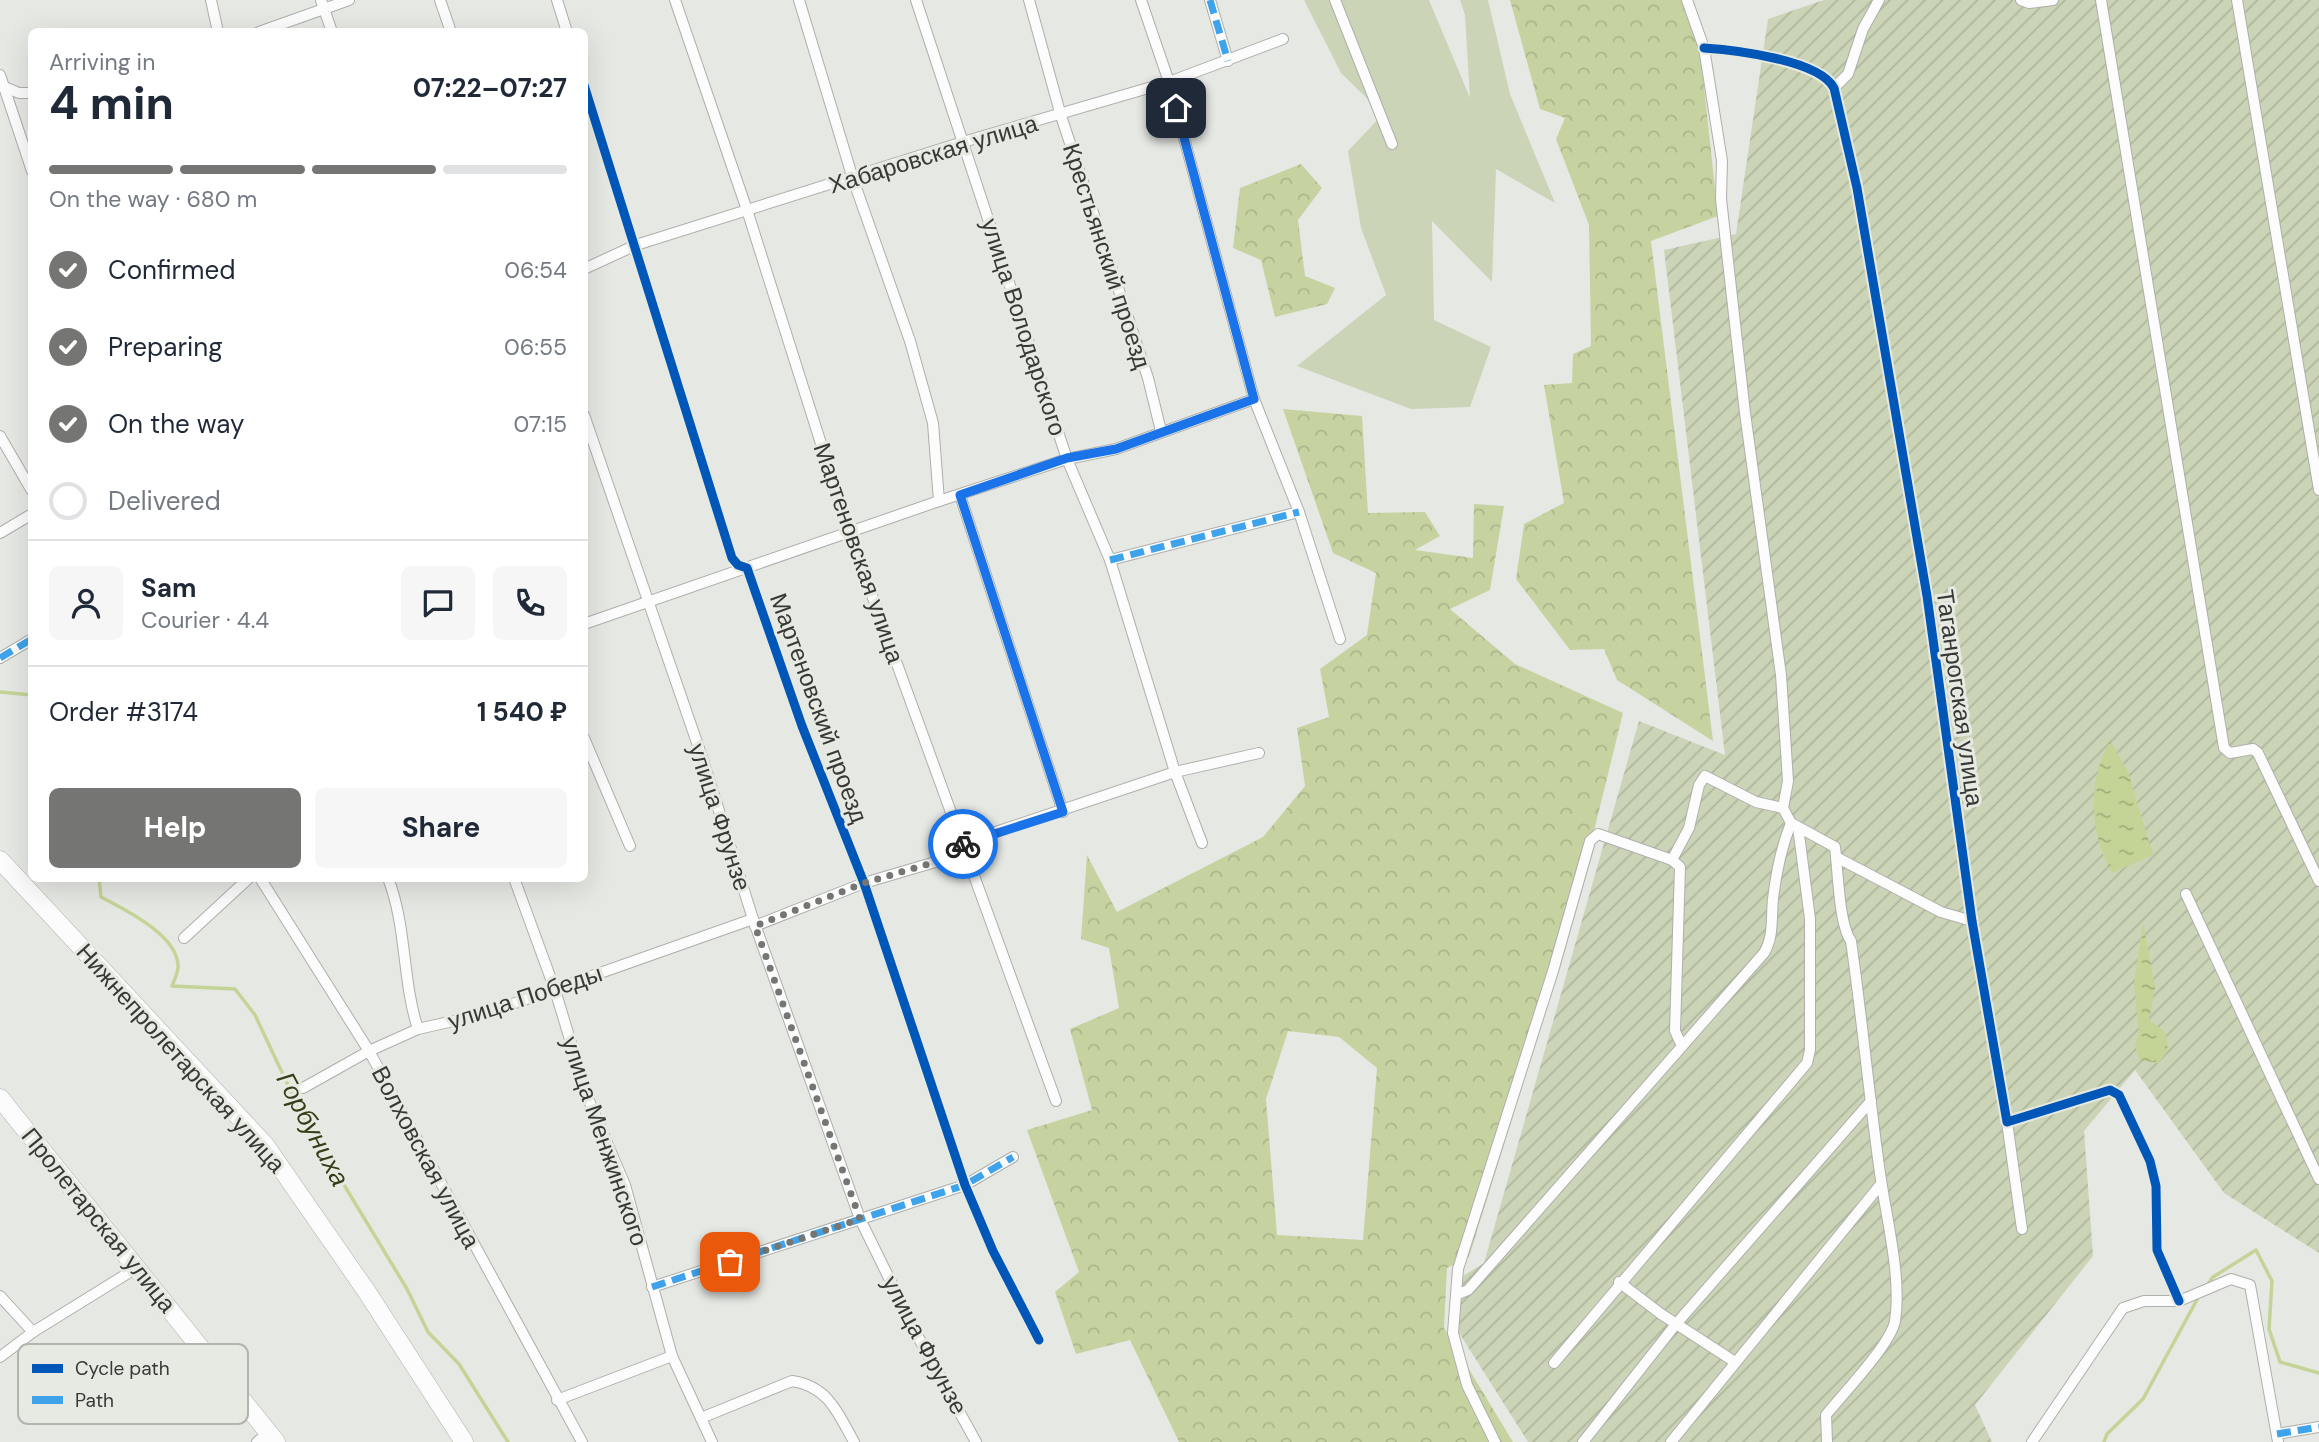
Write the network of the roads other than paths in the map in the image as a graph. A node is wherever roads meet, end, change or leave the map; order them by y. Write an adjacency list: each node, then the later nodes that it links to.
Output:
1 (211, 0): 19 (street)
2 (349, 0): 18 (street)
3 (440, 0): 22 (street)
4 (557, 0): 23 (street)
5 (675, 0): 37 (street, Мартеновская улица)
6 (799, 0): 36 (street)
7 (916, 0): 33 (street, улица Володарского)
8 (1029, 0): 32 (street, Крестьянский проезд)
9 (1141, 0): 28 (street)
10 (1210, 0): 26 (street)
11 (1335, 0): 34 (street)
12 (1687, 0): 25 (street)
13 (1879, 0): 29 (street)
14 (2021, 0): 15 (street)
15 (2053, 0)
16 (2101, 0): 72 (street)
17 (2237, 0): 46 (street)
18 (322, 4): 20 (street); 21 (street)
19 (217, 28)
20 (268, 28)
21 (331, 28)
22 (450, 28)
23 (566, 28)
24 (1283, 39): 26 (street, Хабаровская улица)
25 (1704, 48): 29 (street); 63 (street)
26 (1228, 61): 28 (street, Хабаровская улица)
27 (1, 82): 30 (street); 35 (street)
28 (1169, 82): 32 (street, Хабаровская улица); 40 (street)
29 (1835, 88): 79 (street, Таганрогская улица)
30 (28, 93)
31 (588, 97): 38 (street, Мартеновский проезд)
32 (1060, 116): 33 (street, Хабаровская улица); 42 (street, Крестьянский проезд)
33 (963, 142): 36 (street, Хабаровская улица); 44 (street, улица Володарского)
34 (1392, 144)
35 (28, 160)
36 (853, 179): 37 (street, Хабаровская улица); 48 (street)
37 (747, 210): 38 (street, Хабаровская улица); 51 (street, Мартеновская улица)
38 (636, 245): 39 (street, Хабаровская улица); 54 (street, Мартеновский проезд)
39 (588, 267)
40 (1254, 399): 42 (street); 49 (street)
41 (588, 427): 55 (street, улица Фрунзе)
42 (1161, 431): 44 (street)
43 (0, 436): 45 (street)
44 (1067, 458): 47 (street); 53 (street, улица Володарского)
45 (28, 484)
46 (2319, 490)
47 (960, 495): 48 (street); 64 (street)
48 (939, 500): 51 (street)
49 (1299, 512): 53 (street); 57 (street)
50 (28, 516): 52 (street)
51 (849, 532): 54 (street); 68 (street, Мартеновская улица)
52 (0, 533)
53 (1111, 560): 62 (street, улица Володарского)
54 (747, 568): 55 (street); 77 (street, Мартеновский проезд)
55 (648, 603): 56 (street); 80 (street, улица Фрунзе)
56 (588, 623)
57 (1340, 639)
58 (28, 641): 59 (street)
59 (0, 658)
60 (588, 748): 67 (street)
61 (1259, 753): 62 (street, улица Победы)
62 (1175, 772): 64 (street, улица Победы); 66 (street, улица Володарского)
63 (1783, 808): 65 (street); 71 (street)
64 (1063, 812): 68 (street, улица Победы)
65 (1795, 825): 69 (street); 84 (street); 98 (street)
66 (1202, 843)
67 (629, 846)
68 (964, 848): 77 (street, улица Победы); 88 (street, Мартеновская улица)
69 (1836, 857): 79 (street); 89 (street)
70 (0, 860): 117 (main road, Нижнепролетарская улица)
71 (1672, 860): 84 (street); 100 (street)
72 (2319, 881)
73 (245, 882): 81 (street)
74 (263, 882): 85 (street, Волховская улица)
75 (390, 882): 83 (street)
76 (515, 882): 82 (street, улица Менжинского)
77 (864, 883): 80 (street, улица Победы); 94 (street, Мартеновский проезд)
78 (2186, 894): 92 (street)
79 (1972, 921): 90 (street, Таганрогская улица)
80 (754, 923): 82 (street, улица Победы); 95 (street, улица Фрунзе)
81 (184, 938)
82 (555, 990): 83 (street, улица Победы); 99 (street, улица Менжинского)
83 (418, 1029): 85 (street, улица Победы)
84 (1682, 1046): 100 (street)
85 (369, 1051): 86 (street, улица Победы); 111 (street, Волховская улица)
86 (303, 1088)
87 (1, 1101): 97 (main road, Пролетарская улица)
88 (1056, 1101)
89 (1871, 1101): 93 (street); 103 (street)
90 (2007, 1122): 96 (street, Таганрогская улица); 102 (street)
91 (1013, 1157): 94 (street)
92 (2319, 1179)
93 (1881, 1184): 109 (street); 125 (street)
94 (965, 1185): 95 (street); 105 (street, Мартеновский проезд)
95 (860, 1219): 99 (street); 121 (street, улица Фрунзе)
96 (2022, 1229)
97 (138, 1267): 104 (street); 106 (main road, Пролетарская улица)
98 (1619, 1282): 103 (street); 110 (street)
99 (652, 1287): 107 (street, улица Менжинского)
100 (1455, 1295): 122 (street)
101 (0, 1296): 104 (street)
102 (2179, 1301): 115 (street); 126 (street)
103 (1676, 1324): 109 (street); 123 (street)
104 (33, 1332): 108 (street)
105 (1040, 1340)
106 (196, 1344)
107 (671, 1356): 111 (street); 113 (street, улица Менжинского)
108 (0, 1357)
109 (1735, 1362): 124 (street)
110 (1553, 1363)
111 (557, 1401): 118 (street, Волховская улица)
112 (248, 1414): 116 (main road, Пролетарская улица)
113 (701, 1418): 119 (street, улица Менжинского); 120 (street)
114 (2319, 1427): 115 (street)
115 (2277, 1438)
116 (267, 1439)
117 (464, 1442)
118 (582, 1442)
119 (712, 1442)
120 (854, 1442)
121 (976, 1442)
122 (1495, 1442)
123 (1583, 1442)
124 (1671, 1442)
125 (1827, 1442)
126 (2032, 1442)

